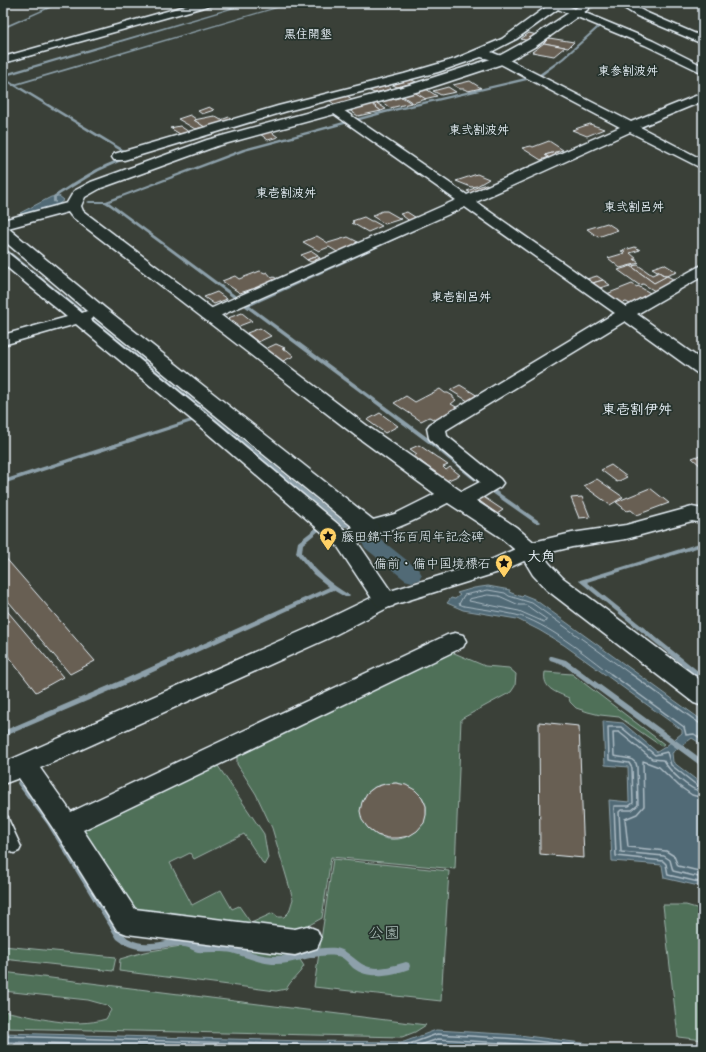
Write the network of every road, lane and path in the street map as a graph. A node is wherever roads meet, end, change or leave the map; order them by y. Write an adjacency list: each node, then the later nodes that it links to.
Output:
1 (207, 3): 7 (street)
2 (621, 3): 5 (street)
3 (554, 4): 4 (street); 6 (street)
4 (580, 11): 6 (street); 8 (street)
5 (703, 41)
6 (488, 55): 10 (street); 10 (street); 11 (street)
7 (3, 60)
8 (703, 70)
9 (703, 97): 11 (street)
10 (316, 106): 12 (street); 12 (street); 15 (street)
11 (632, 129): 14 (street); 15 (street)
12 (202, 137): 13 (street); 16 (street)
13 (126, 155)
14 (703, 165)
15 (469, 204): 21 (street); 23 (street)
16 (73, 206): 17 (street); 21 (street)
17 (3, 225)
18 (3, 232): 22 (street)
19 (3, 256): 22 (street)
20 (703, 270): 23 (street)
21 (209, 315): 26 (street)
22 (84, 316): 24 (street); 28 (street); 29 (street)
23 (628, 316): 25 (street); 26 (street)
24 (3, 340)
25 (703, 369)
26 (455, 497): 28 (street); 30 (street)
27 (699, 511): 30 (street)
28 (369, 528): 29 (street)
29 (331, 530): 31 (street)
30 (529, 550): 31 (street); 33 (street)
31 (385, 600): 34 (street)
32 (455, 641): 36 (street)
33 (703, 696)
34 (13, 769): 36 (street)
35 (3, 821): 37 (lane)
36 (66, 826): 38 (street)
37 (14, 847)
38 (308, 939)

